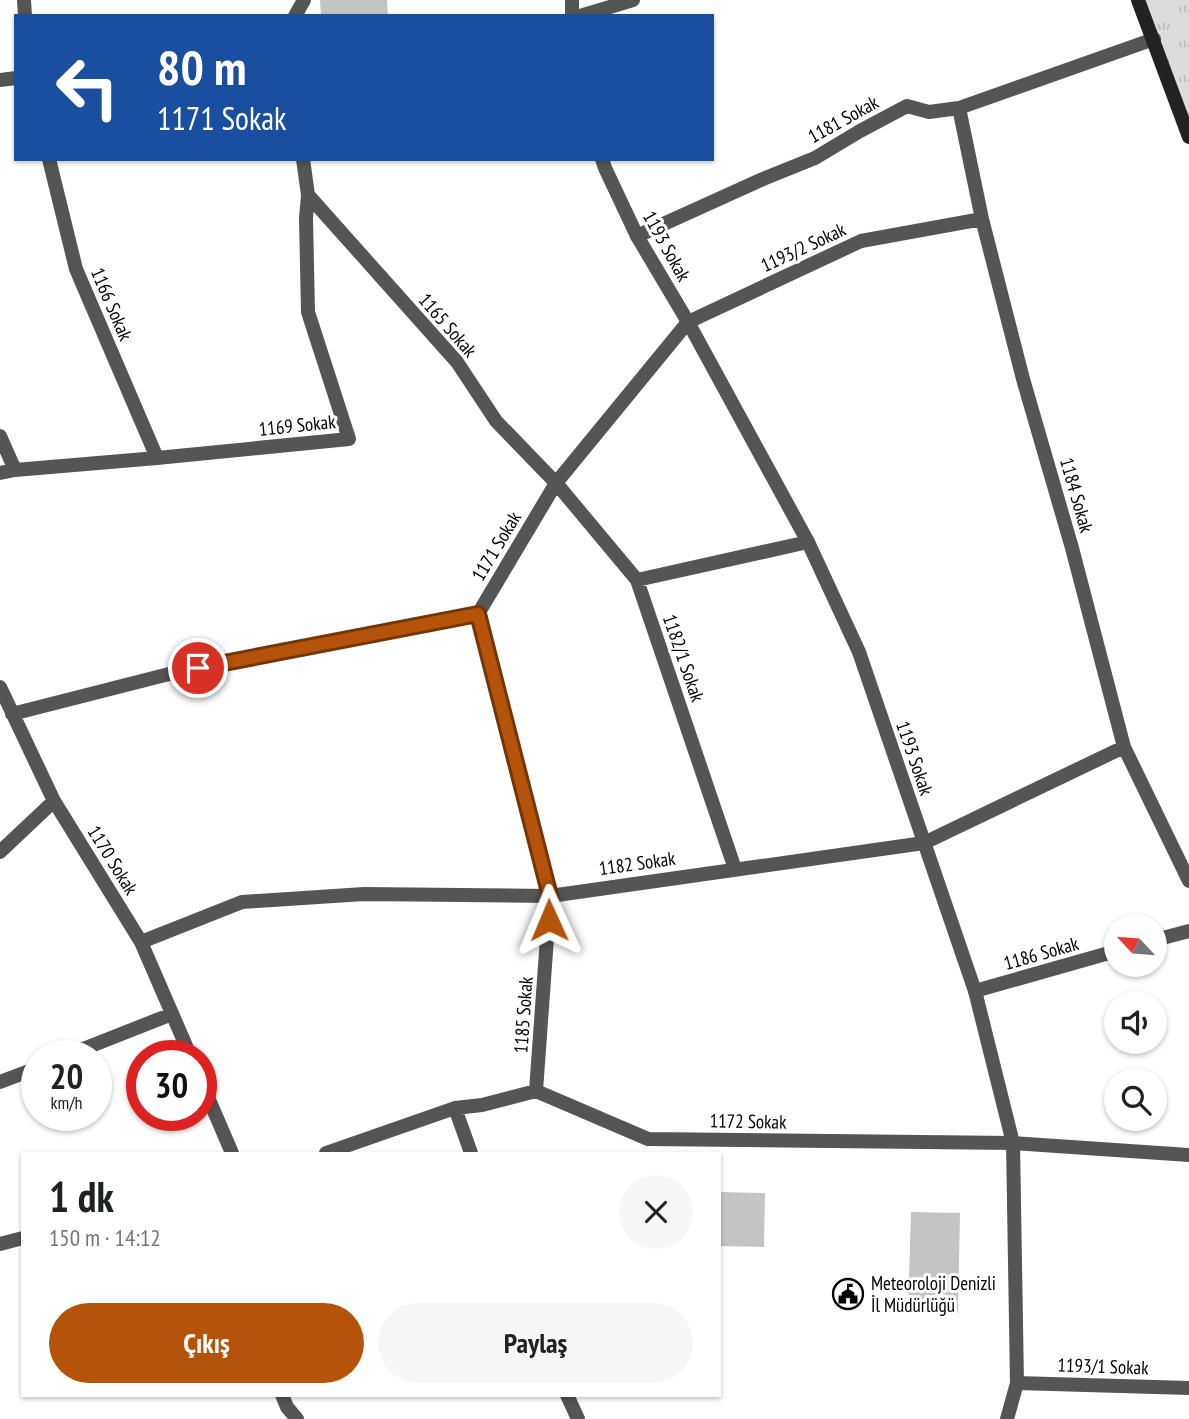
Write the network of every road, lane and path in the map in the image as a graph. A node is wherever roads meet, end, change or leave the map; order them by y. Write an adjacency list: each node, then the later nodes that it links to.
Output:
1 (633, 0): 3 (street)
2 (1138, 0): 4 (main road)
3 (587, 14)
4 (1154, 39): 5 (street, 1181 Sokak); 6 (main road)
5 (960, 108): 11 (street, 1184 Sokak); 12 (street, 1181 Sokak)
6 (1189, 137)
7 (49, 161): 15 (street, 1166 Sokak)
8 (303, 161): 10 (street)
9 (603, 161): 12 (street, 1193 Sokak)
10 (308, 195): 15 (street, 1169 Sokak); 17 (street, 1165 Sokak)
11 (982, 219): 13 (street, 1193/2 Sokak); 23 (street, 1184 Sokak)
12 (637, 236): 13 (street, 1193 Sokak)
13 (688, 322): 17 (street, 1171 Sokak); 18 (street, 1193 Sokak)
14 (0, 436): 16 (street)
15 (157, 458): 16 (street, 1169 Sokak)
16 (7, 471)
17 (556, 482): 19 (street, 1182/1 Sokak); 20 (street, 1171 Sokak)
18 (808, 542): 19 (street); 25 (street, 1193 Sokak)
19 (637, 580): 27 (street, 1182/1 Sokak)
20 (478, 614): 22 (street); 29 (street, 1185 Sokak)
21 (0, 687): 22 (street, 1170 Sokak)
22 (12, 714): 24 (street, 1170 Sokak)
23 (1124, 747): 25 (street, 1182 Sokak); 28 (street, 1184 Sokak)
24 (54, 801): 26 (street); 32 (street, 1170 Sokak)
25 (924, 843): 27 (street, 1182 Sokak); 34 (street, 1193 Sokak)
26 (0, 852)
27 (735, 869): 29 (street, 1182 Sokak)
28 (1189, 881)
29 (550, 896): 32 (street, 1182 Sokak); 40 (street, 1185 Sokak)
30 (1189, 931): 31 (street)
31 (1167, 937)
32 (141, 942): 35 (street, 1170 Sokak)
33 (1104, 954): 34 (street, 1186 Sokak)
34 (975, 991): 43 (street, 1193 Sokak)
35 (172, 1014): 36 (street); 37 (street, 1170 Sokak)
36 (106, 1040)
37 (183, 1040)
38 (21, 1074): 39 (street)
39 (0, 1082)
40 (536, 1091): 41 (street); 43 (street, 1172 Sokak)
41 (455, 1108): 45 (street); 46 (street)
42 (217, 1118): 44 (street)
43 (1013, 1143): 47 (street, 1172 Sokak); 50 (street, 1193 Sokak)
44 (232, 1152)
45 (329, 1152)
46 (471, 1152)
47 (1189, 1155)
48 (21, 1239): 49 (street)
49 (0, 1244)
50 (1017, 1383): 51 (street, 1193/1 Sokak); 56 (street, 1193 Sokak)
51 (1189, 1388)
52 (283, 1397): 54 (street)
53 (568, 1397): 55 (street)
54 (297, 1419)
55 (578, 1419)
56 (1007, 1419)

